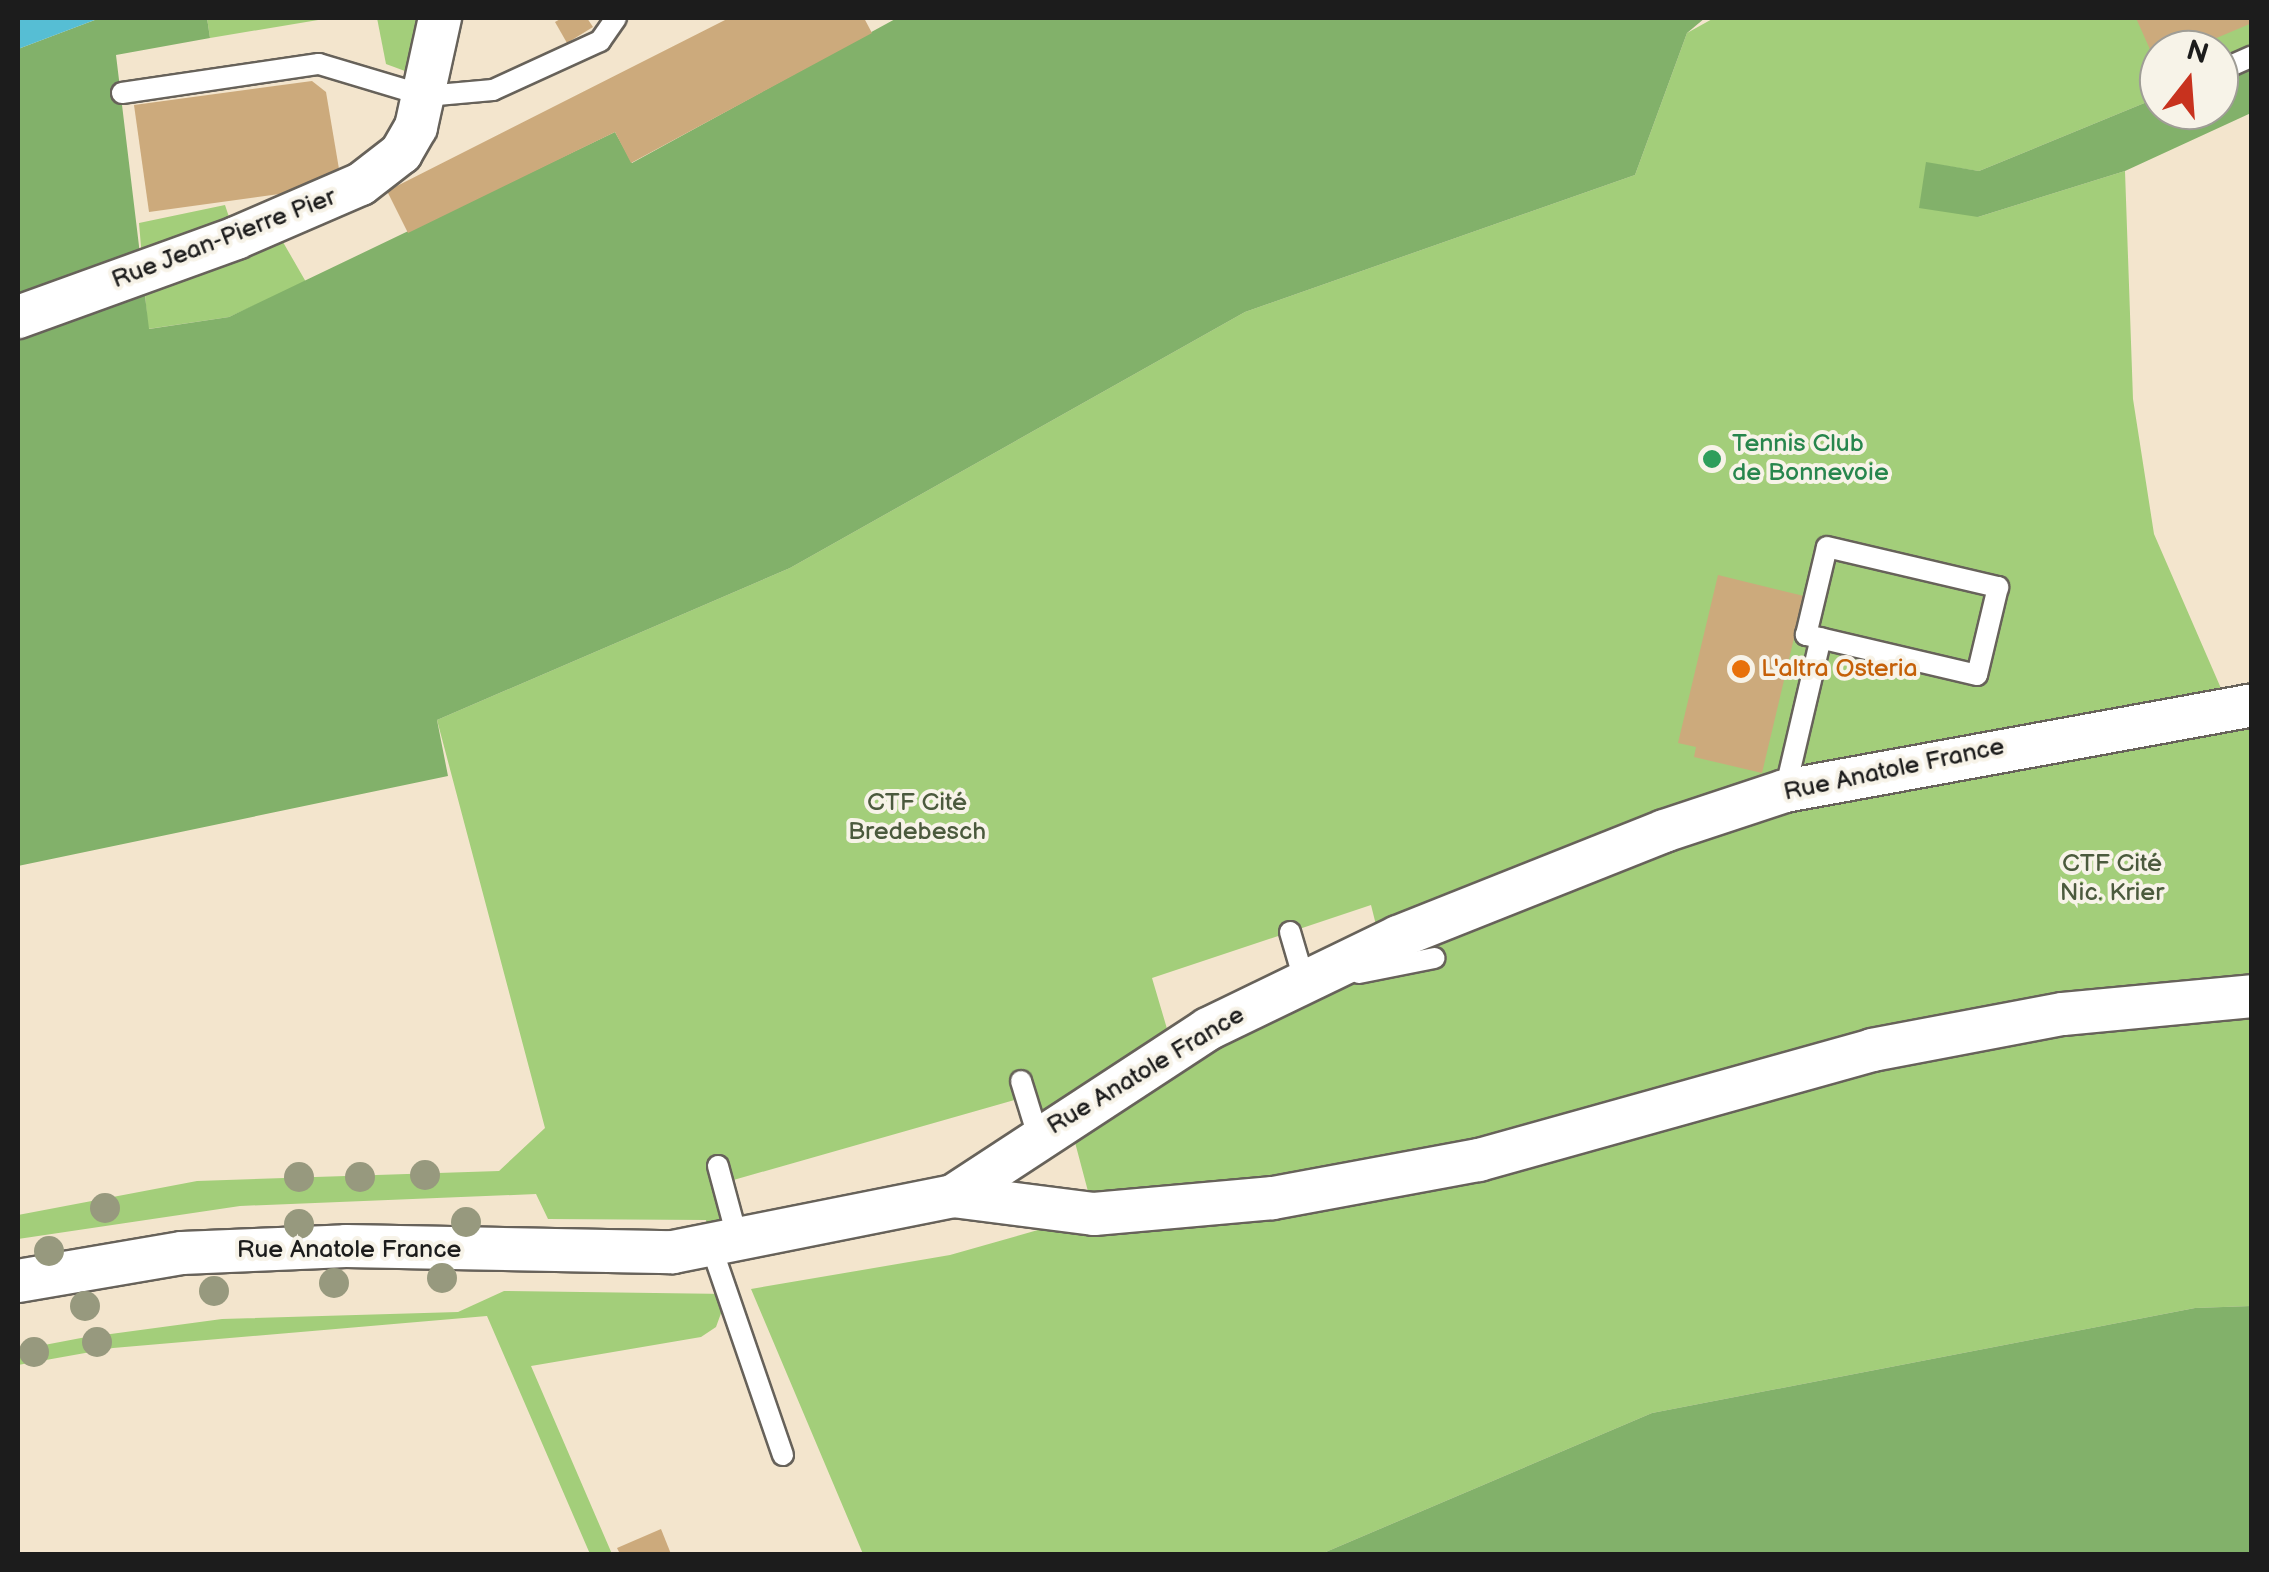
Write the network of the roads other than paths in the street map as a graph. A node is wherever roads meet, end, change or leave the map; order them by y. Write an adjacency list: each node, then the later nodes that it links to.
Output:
1 (440, 18): 4 (street, Rue Jean-Pierre Pier)
2 (616, 18): 4 (lane)
3 (122, 94): 4 (lane)
4 (426, 96): 5 (street, Rue Jean-Pierre Pier)
5 (18, 317)
6 (1820, 638): 6 (lane); 8 (lane)
7 (2252, 705): 8 (street, Rue Anatole France)
8 (1786, 791): 11 (street, Rue Anatole France)
9 (1290, 932): 11 (lane)
10 (1435, 958): 11 (lane)
11 (1303, 983): 14 (street, Rue Anatole France)
12 (2252, 996): 16 (street)
13 (1020, 1081): 14 (lane)
14 (1038, 1136): 16 (street, Rue Anatole France)
15 (718, 1166): 17 (lane)
16 (952, 1196): 17 (street, Rue Anatole France)
17 (725, 1242): 18 (street, Rue Anatole France); 19 (lane)
18 (18, 1280)
19 (784, 1454)

